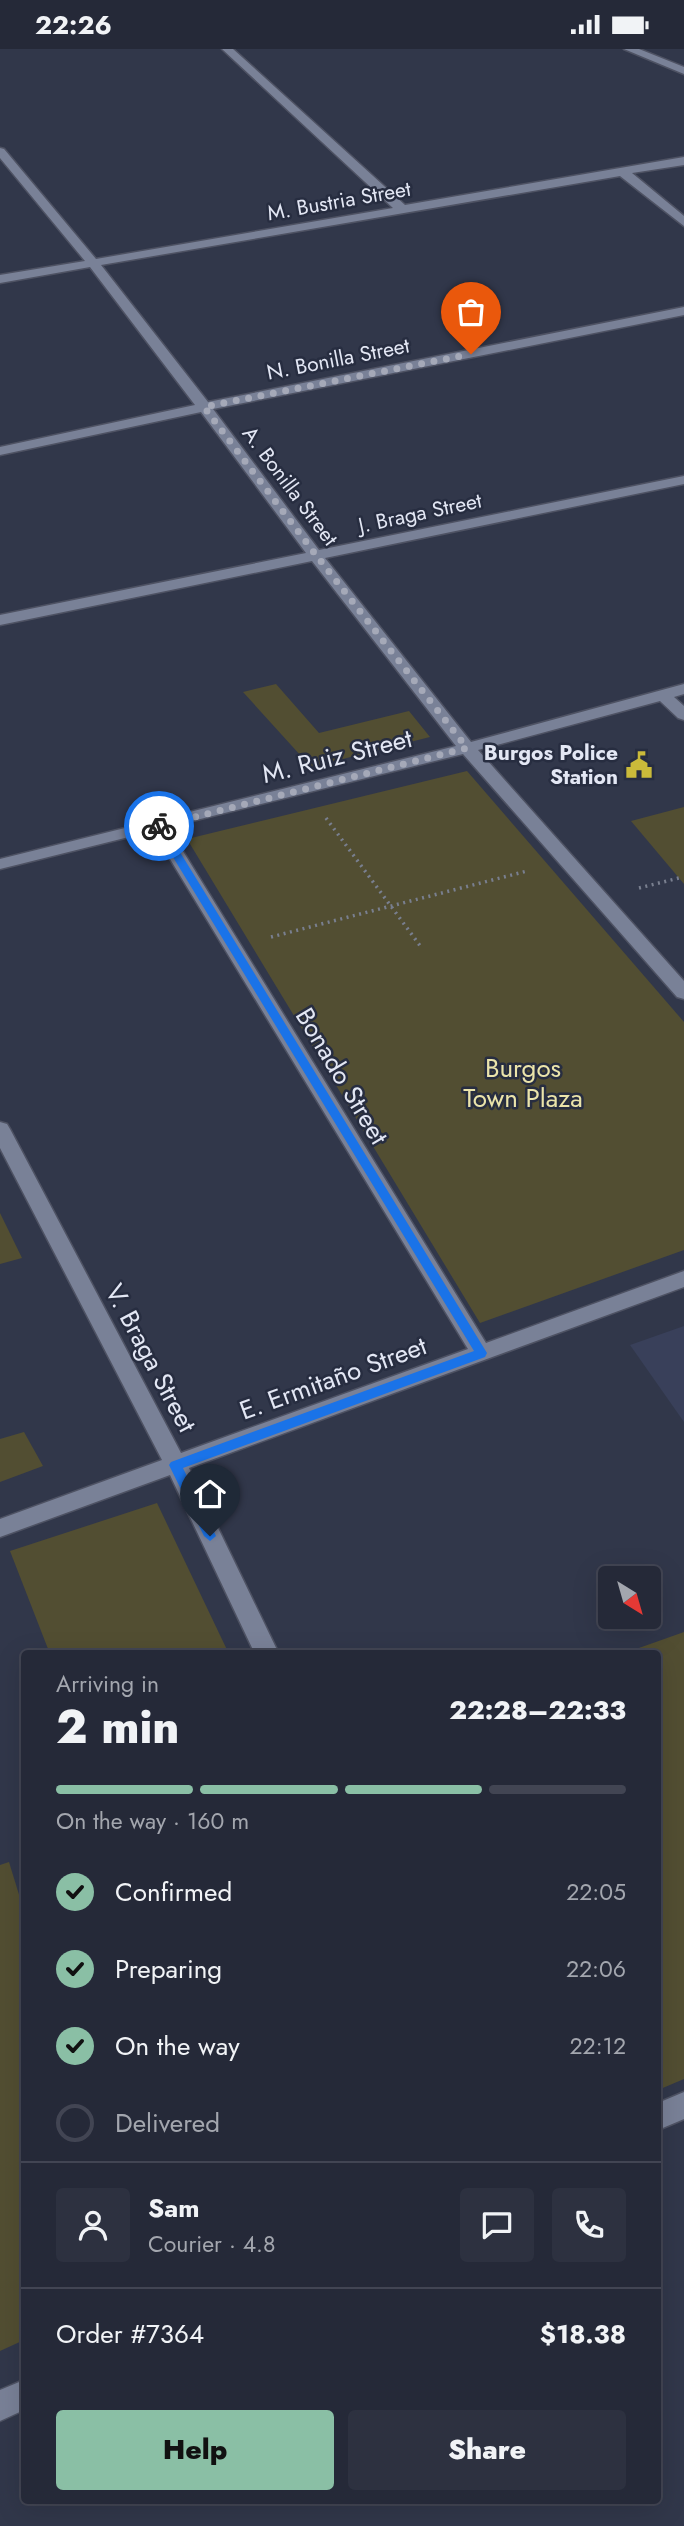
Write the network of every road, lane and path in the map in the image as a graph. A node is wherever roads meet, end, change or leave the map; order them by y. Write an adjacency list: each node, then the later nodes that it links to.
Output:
1 (228, 49): 7 (street)
2 (629, 49): 3 (street)
3 (684, 71)
4 (0, 152): 9 (street, A. Bonilla Street)
5 (684, 161): 6 (street, M. Bustria Street)
6 (622, 171): 7 (street, M. Bustria Street); 8 (street)
7 (402, 209): 9 (street, M. Bustria Street)
8 (684, 222)
9 (93, 262): 10 (street, M. Bustria Street); 12 (street, A. Bonilla Street)
10 (0, 279)
11 (684, 311): 12 (street, N. Bonilla Street)
12 (204, 407): 13 (street, N. Bonilla Street); 15 (street, A. Bonilla Street)
13 (0, 451)
14 (684, 480): 15 (street, J. Braga Street)
15 (316, 555): 16 (street, J. Braga Street); 20 (street, A. Bonilla Street)
16 (0, 620)
17 (684, 689): 18 (street, M. Ruiz Street)
18 (663, 695): 19 (street); 20 (street, M. Ruiz Street)
19 (684, 715)
20 (467, 748): 21 (street, M. Ruiz Street); 23 (street, A. Bonilla Street)
21 (305, 789): 22 (street, M. Ruiz Street); 25 (path)
22 (159, 826): 24 (street, M. Ruiz Street); 26 (street, Bonado Street)
23 (567, 860): 25 (path); 28 (street, A. Bonilla Street)
24 (0, 864)
25 (391, 906): 26 (path); 27 (path)
26 (233, 947): 31 (street, Bonado Street)
27 (421, 947)
28 (684, 993)
29 (0, 1129): 32 (street, V. Braga Street)
30 (684, 1279): 31 (street, E. Ermitaño Street)
31 (481, 1353): 32 (street, E. Ermitaño Street)
32 (176, 1465): 33 (street, E. Ermitaño Street); 34 (street, V. Braga Street)
33 (0, 1528)
34 (265, 1650)
35 (684, 2105): 36 (street)
36 (661, 2116)
37 (21, 2396): 38 (street)
38 (0, 2406)

